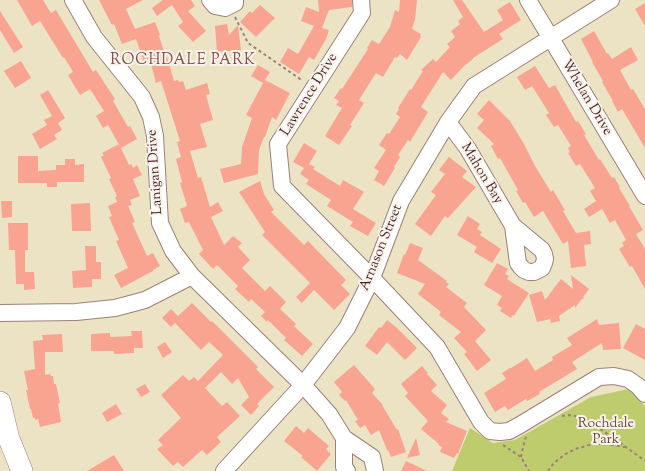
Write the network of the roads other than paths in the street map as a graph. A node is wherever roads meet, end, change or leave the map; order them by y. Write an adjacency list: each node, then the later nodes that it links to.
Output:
1 (73, 0): 11 (street, Lanigan Drive)
2 (210, 0): 6 (street)
3 (361, 0): 12 (street, Lawrence Drive)
4 (528, 0): 7 (street, Whelan Drive)
5 (611, 0): 7 (street, Arnason Street)
6 (232, 3)
7 (550, 38): 8 (street, Arnason Street); 9 (street, Whelan Drive)
8 (448, 122): 10 (street, Mahon Bay); 12 (street, Arnason Street)
9 (645, 196)
10 (513, 226)
11 (192, 276): 13 (street); 14 (street, Lanigan Drive)
12 (372, 278): 14 (street, Arnason Street); 15 (street, Lawrence Drive)
13 (0, 313)
14 (304, 385): 17 (street, Lanigan Drive); 19 (street, Arnason Street)
15 (645, 394)
16 (0, 402): 18 (main road)
17 (344, 438): 20 (street); 21 (street)
18 (22, 471)
19 (224, 471)
20 (347, 471)
21 (375, 471)

